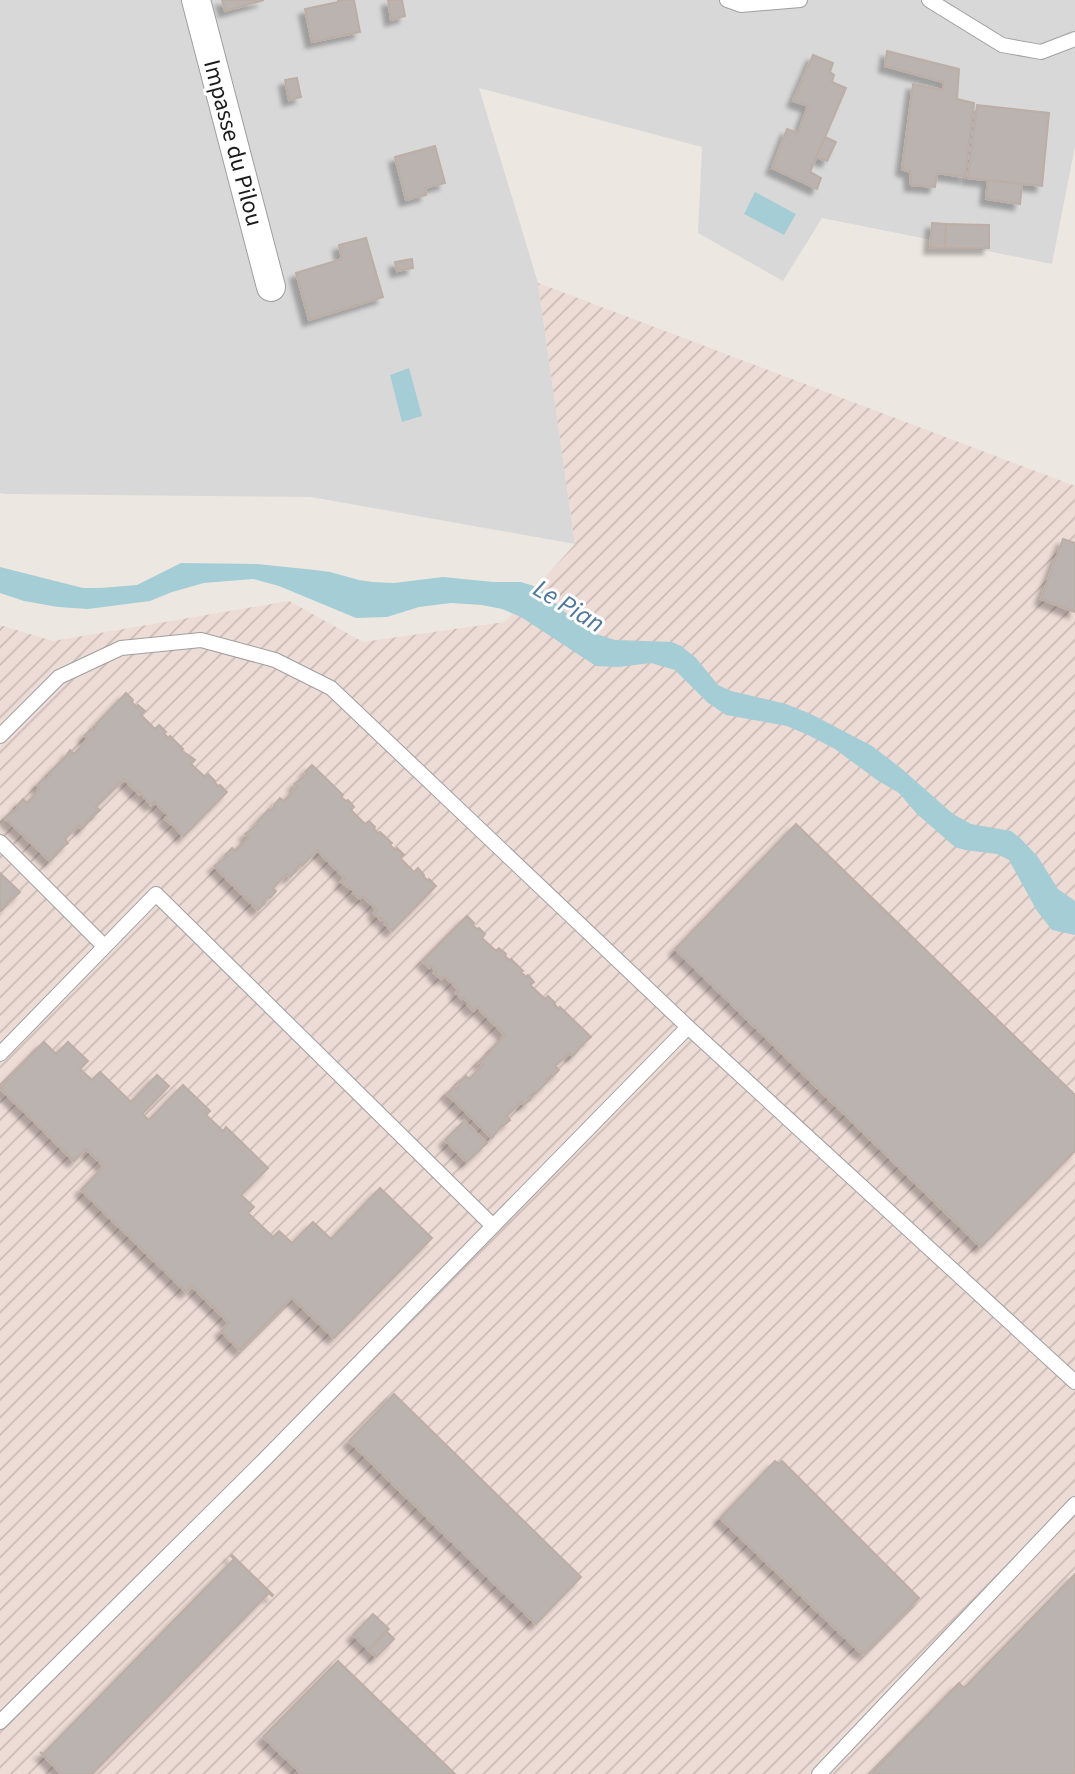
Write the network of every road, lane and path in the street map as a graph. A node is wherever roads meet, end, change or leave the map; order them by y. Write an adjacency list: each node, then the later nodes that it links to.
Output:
1 (196, 0): 6 (street, Impasse du Pilou)
2 (727, 0): 3 (lane)
3 (800, 0)
4 (929, 0): 5 (lane)
5 (1075, 38)
6 (271, 287)
7 (0, 736): 10 (lane)
8 (0, 842): 9 (lane)
9 (104, 946): 11 (lane); 12 (lane)
10 (688, 1027): 12 (lane); 13 (lane)
11 (0, 1054)
12 (493, 1226): 15 (lane)
13 (1075, 1382)
14 (1075, 1504): 16 (lane)
15 (0, 1722)
16 (819, 1774)

